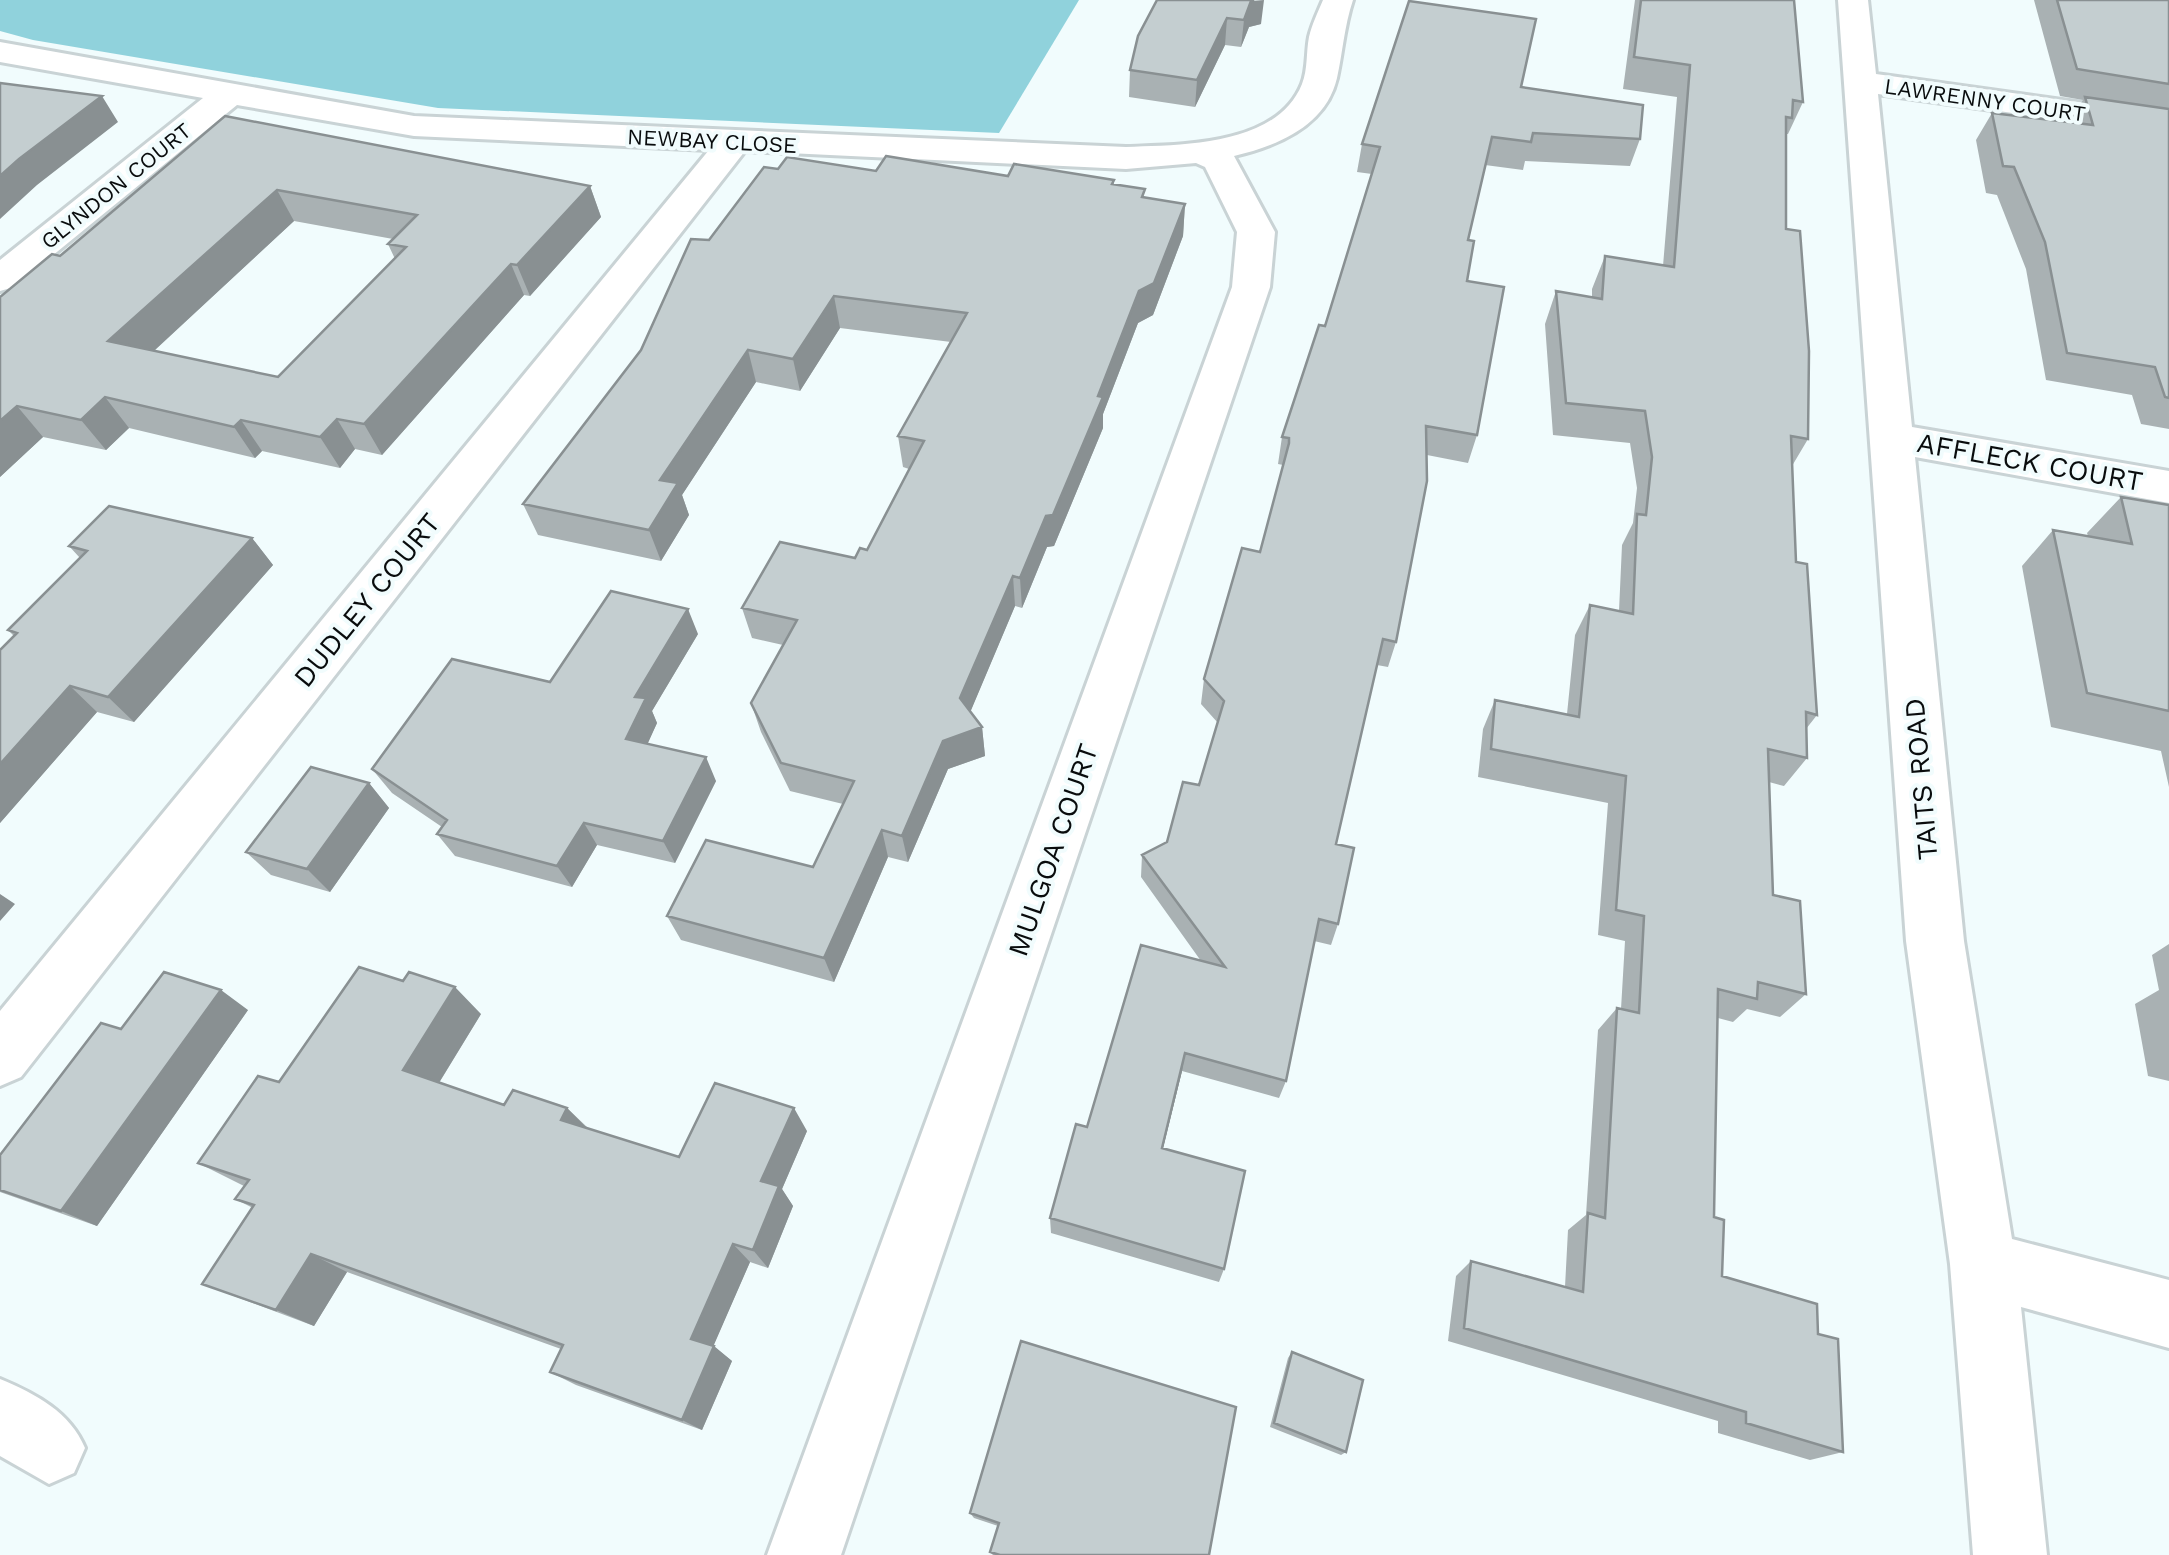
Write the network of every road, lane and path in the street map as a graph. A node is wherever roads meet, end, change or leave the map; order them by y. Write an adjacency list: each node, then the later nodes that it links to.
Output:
1 (1338, 0): 8 (street, NEWBAY CLOSE)
2 (1853, 0): 4 (street, TAITS ROAD)
3 (0, 52): 5 (street, NEWBAY CLOSE)
4 (1860, 82): 6 (street, LAWRENNY COURT); 10 (street, TAITS ROAD)
5 (232, 94): 7 (street, NEWBAY CLOSE); 9 (street, GLYNDON COURT)
6 (2169, 126)
7 (734, 143): 8 (street, NEWBAY CLOSE); 12 (street, DUDLEY COURT)
8 (1206, 154): 15 (street, MULGOA COURT)
9 (0, 279)
10 (1891, 438): 11 (street, AFFLECK COURT); 13 (street, TAITS ROAD)
11 (2169, 487)
12 (0, 1057)
13 (1983, 1264): 14 (street); 16 (street, TAITS ROAD)
14 (2169, 1314)
15 (804, 1555)
16 (2010, 1555)

